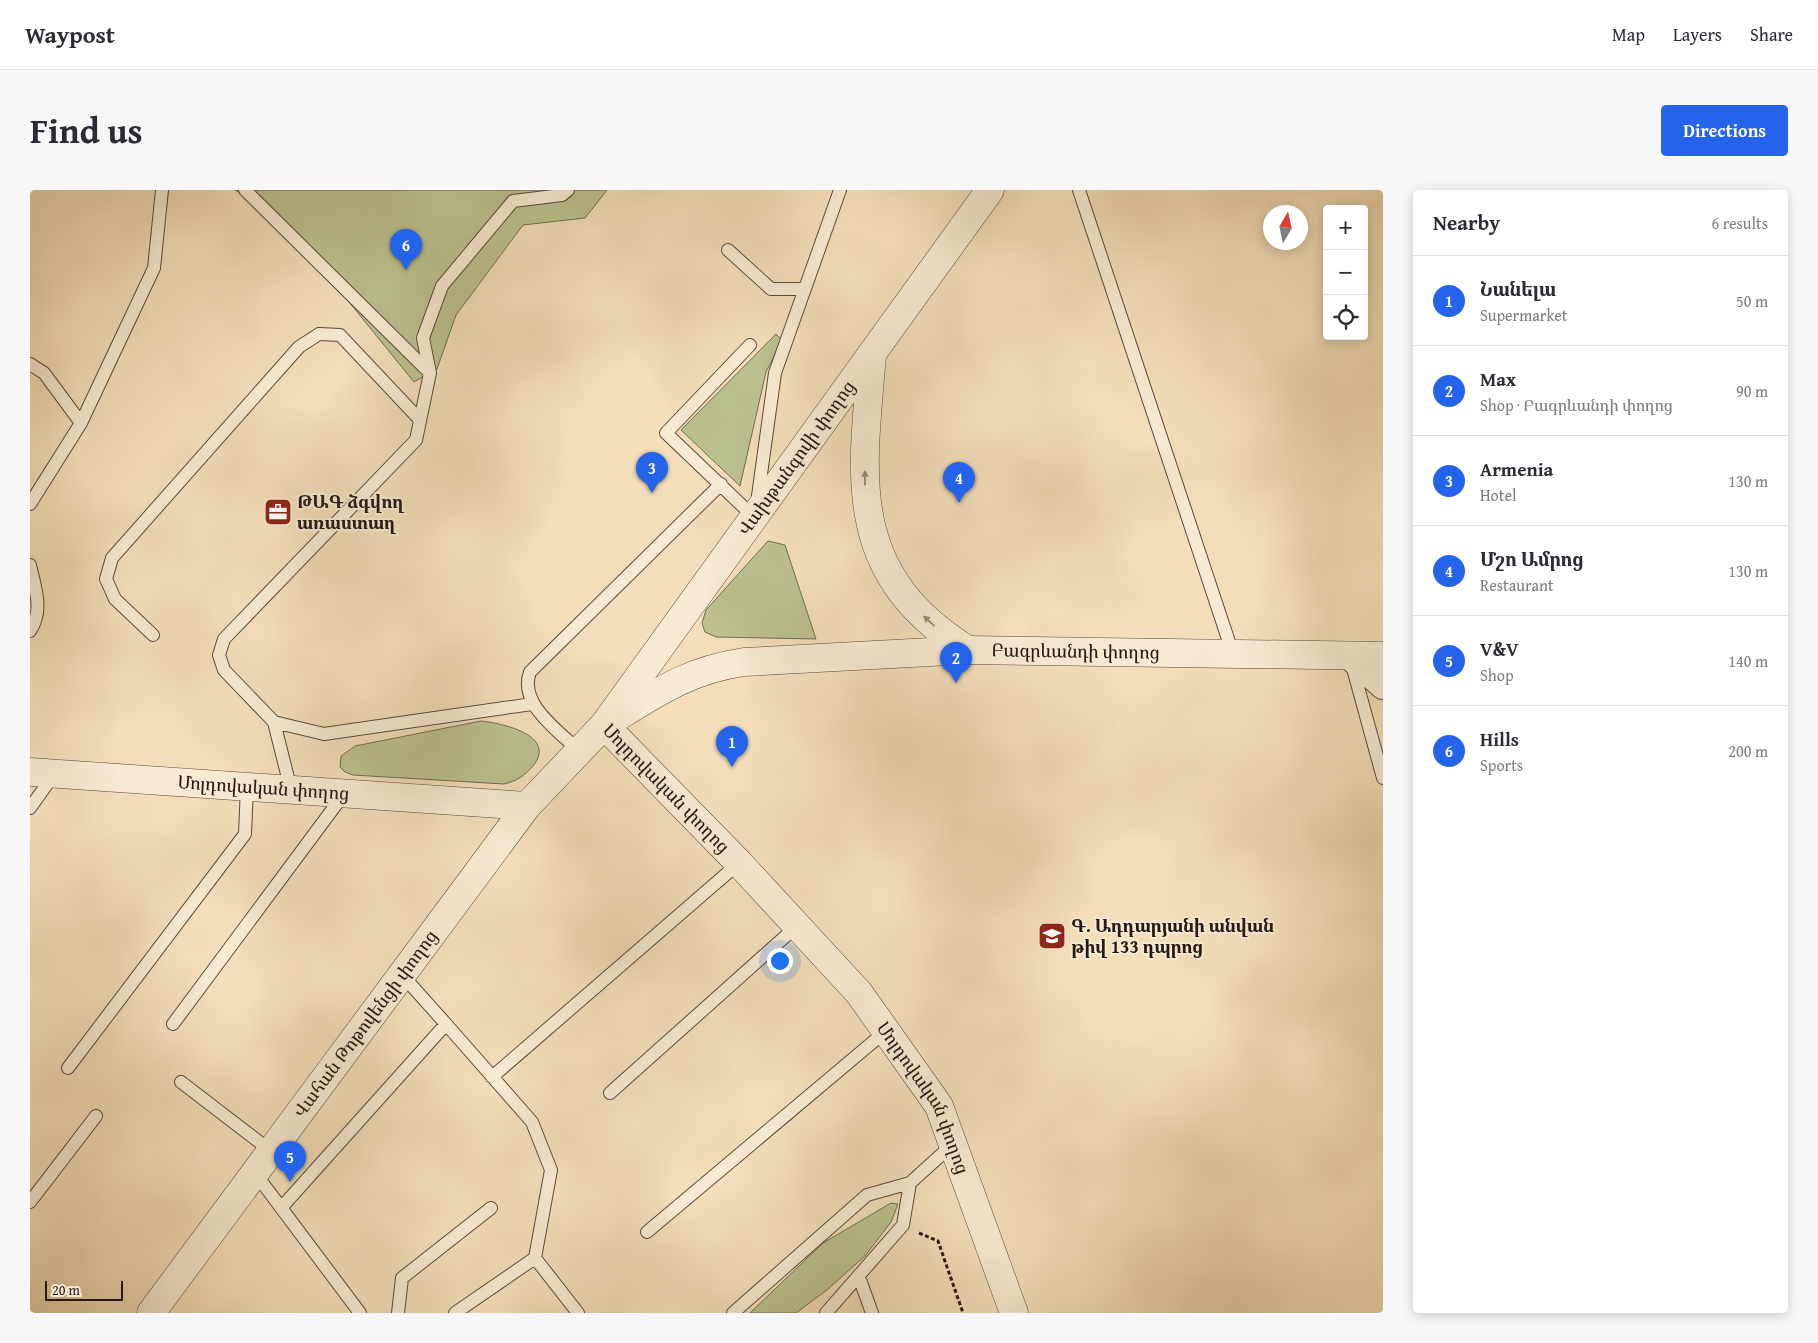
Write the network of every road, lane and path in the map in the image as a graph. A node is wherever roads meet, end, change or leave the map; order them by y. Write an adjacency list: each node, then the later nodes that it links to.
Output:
1 (245, 190): 12 (lane)
2 (568, 190): 12 (lane)
3 (840, 190): 8 (lane)
4 (990, 190): 10 (street, Վախթանգովի փողոց)
5 (1079, 190): 22 (lane)
6 (160, 191): 14 (lane)
7 (728, 250): 8 (lane)
8 (805, 289): 17 (lane)
9 (750, 345): 15 (lane)
10 (872, 355): 17 (street, Վախթանգովի փողոց); 21 (street, one-way to 10)
11 (30, 364): 14 (lane)
12 (430, 373): 13 (lane)
13 (420, 420): 20 (lane); 27 (lane)
14 (81, 423): 16 (lane)
15 (720, 484): 17 (lane); 26 (lane)
16 (30, 504)
17 (754, 518): 28 (street, Վախթանգովի փողոց)
18 (30, 565): 19 (lane)
19 (30, 631)
20 (153, 634)
21 (968, 650): 22 (street, Բագրևանդի փողոց); 28 (street, Բագրևանդի փողոց)
22 (1233, 654): 23 (street, Բագրևանդի փողոց)
23 (1349, 656): 24 (street, Բագրևանդի փողոց); 25 (street); 31 (lane)
24 (1383, 656)
25 (1383, 686)
26 (532, 704): 27 (lane); 29 (lane)
27 (274, 722): 33 (lane)
28 (604, 725): 29 (street, Մոլդովական փողոց); 37 (street, Մոլդովական փողոց)
29 (579, 751): 35 (street, Մոլդովական փողոց)
30 (42, 773): 32 (street, Մոլդովական փողոց); 36 (lane)
31 (1383, 778)
32 (247, 787): 33 (street, Մոլդովական փողոց); 43 (lane)
33 (291, 790): 34 (street, Մոլդովական փողոց)
34 (344, 794): 35 (street, Մոլդովական փողոց); 40 (lane)
35 (527, 806): 39 (street, Վահան Թոթովենցի փողոց)
36 (30, 808)
37 (739, 863): 38 (street, Մոլդովական փողոց); 44 (lane)
38 (797, 926): 42 (street, Մոլդովական փողոց); 46 (lane)
39 (402, 976): 41 (lane); 49 (street, Վահան Թոթովենցի փողոց)
40 (173, 1024)
41 (446, 1024): 44 (lane); 53 (lane)
42 (886, 1031): 48 (street, Մոլդովական փողոց); 56 (lane)
43 (68, 1068)
44 (492, 1077): 57 (lane)
45 (181, 1082): 49 (lane)
46 (610, 1092)
47 (96, 1116): 52 (lane)
48 (952, 1145): 51 (lane); 68 (street, Մոլդովական փողոց)
49 (271, 1151): 50 (street, Վահան Թոթովենցի փողոց)
50 (255, 1173): 53 (lane); 59 (street, Վահան Թոթովենցի փողոց)
51 (910, 1183): 55 (lane); 64 (lane)
52 (30, 1202)
53 (281, 1208): 60 (lane)
54 (492, 1208): 61 (lane)
55 (903, 1225): 58 (lane); 67 (path)
56 (647, 1232)
57 (535, 1258): 62 (lane); 63 (lane)
58 (859, 1277): 65 (lane); 66 (lane)
59 (151, 1313)
60 (360, 1313)
61 (398, 1313)
62 (455, 1313)
63 (578, 1313)
64 (733, 1313)
65 (826, 1313)
66 (872, 1313)
67 (963, 1313)
68 (1014, 1313)

